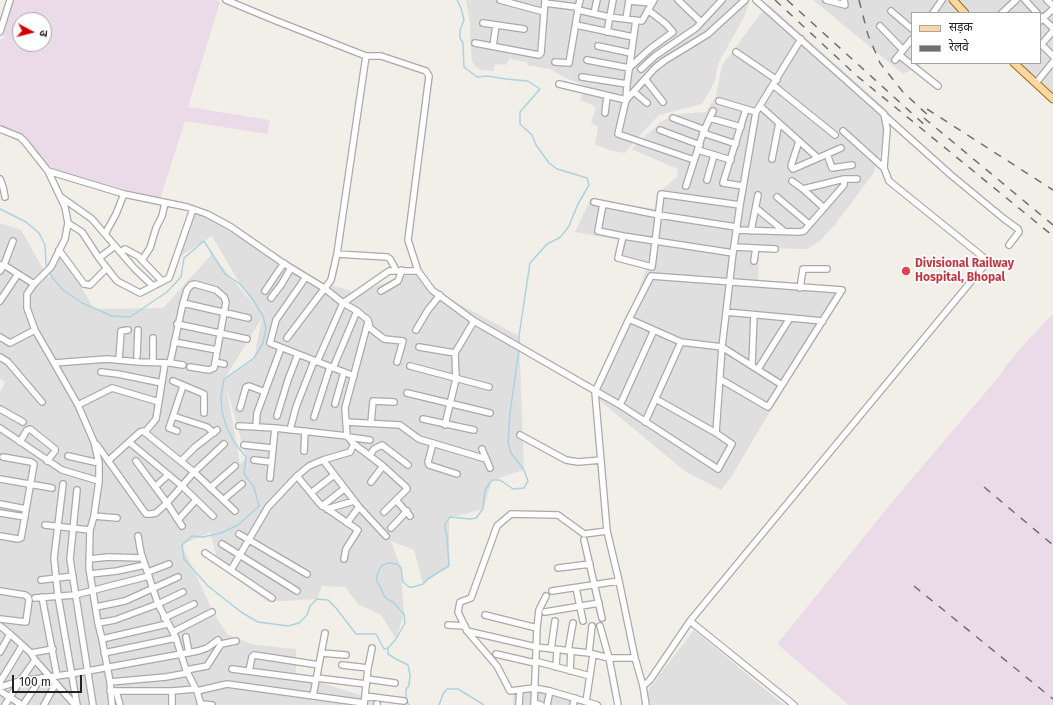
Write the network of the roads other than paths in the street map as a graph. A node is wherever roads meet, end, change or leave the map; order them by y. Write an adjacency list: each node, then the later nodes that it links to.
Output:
1 (10, 0): 43 (street)
2 (226, 0): 55 (street)
3 (500, 0): 25 (street)
4 (580, 0): 22 (street)
5 (597, 0): 30 (street)
6 (613, 0): 31 (street)
7 (629, 0): 20 (street); 33 (street)
8 (678, 0): 35 (street)
9 (722, 0): 35 (street)
10 (745, 0): 64 (street)
11 (756, 0): 46 (street)
12 (826, 0): 13 (street)
13 (844, 0)
14 (942, 0): 26 (street)
15 (953, 0): 27 (main road)
16 (1016, 0): 28 (street)
17 (1024, 0): 29 (street)
18 (1047, 0): 21 (street)
19 (545, 1): 22 (street); 25 (street)
20 (653, 2): 23 (street)
21 (1053, 8): 32 (street)
22 (578, 9): 30 (street); 38 (street)
23 (648, 10): 34 (street); 61 (street)
24 (891, 10): 40 (street)
25 (544, 12): 50 (street)
26 (934, 12)
27 (964, 12)
28 (1006, 12)
29 (1036, 12)
30 (594, 13): 31 (street)
31 (609, 16): 33 (street); 44 (street)
32 (1041, 18): 42 (street)
33 (626, 19): 34 (street)
34 (636, 20): 45 (street)
35 (701, 22): 62 (street)
36 (483, 23): 37 (street)
37 (496, 25): 41 (street); 50 (street)
38 (576, 26): 44 (street); 58 (street)
39 (880, 26): 52 (street)
40 (911, 28)
41 (524, 29)
42 (1053, 30): 49 (street)
43 (0, 32)
44 (607, 32): 45 (street)
45 (633, 37): 54 (street)
46 (801, 39): 65 (street); 82 (street)
47 (911, 40): 52 (street)
48 (475, 43): 50 (street)
49 (1041, 44): 56 (street)
50 (493, 46)
51 (598, 46): 54 (street)
52 (903, 50): 69 (street)
53 (736, 52): 65 (street)
54 (631, 53): 61 (street)
55 (366, 56): 142 (street); 153 (street)
56 (1053, 56)
57 (587, 60): 61 (street)
58 (555, 62)
59 (1053, 62): 66 (street)
60 (1015, 64): 66 (main road)
61 (629, 68): 68 (street)
62 (641, 69)
63 (582, 77): 68 (street)
64 (645, 79): 70 (street); 75 (street)
65 (775, 83): 77 (street); 91 (street)
66 (1036, 83): 72 (main road)
67 (559, 84): 71 (street)
68 (627, 84): 73 (street)
69 (938, 86)
70 (634, 92): 73 (street); 76 (street)
71 (607, 96): 73 (street); 81 (street)
72 (1053, 99)
73 (626, 100): 100 (street)
74 (719, 101): 78 (street)
75 (663, 102)
76 (647, 103)
77 (760, 106): 80 (street); 85 (street)
78 (746, 109): 80 (street); 86 (street)
79 (713, 111): 84 (street)
80 (756, 112): 111 (street)
81 (605, 113)
82 (884, 114): 103 (street); 135 (street)
83 (673, 118): 90 (street)
84 (710, 118): 86 (street); 90 (street)
85 (779, 123): 92 (street); 99 (street)
86 (741, 128): 93 (street)
87 (0, 129): 104 (street)
88 (660, 130): 94 (street)
89 (843, 131): 103 (street)
90 (704, 132): 93 (street); 94 (street)
91 (835, 135)
92 (799, 141): 98 (street); 98 (street)
93 (736, 144): 101 (street)
94 (699, 147): 97 (street); 100 (street)
95 (841, 148): 96 (street)
96 (826, 154): 98 (street); 102 (street)
97 (714, 155): 101 (street); 108 (street)
98 (818, 158)
99 (772, 159)
100 (694, 160): 110 (street)
101 (730, 160): 111 (street)
102 (852, 165)
103 (884, 168): 384 (street)
104 (48, 171): 113 (street); 116 (street)
105 (0, 178): 115 (street)
106 (844, 179): 107 (street); 112 (street); 123 (street)
107 (857, 179)
108 (706, 180)
109 (792, 181): 112 (street)
110 (686, 186)
111 (743, 186): 121 (street)
112 (803, 189): 123 (street)
113 (124, 194): 119 (street); 131 (street)
114 (758, 195): 122 (street)
115 (5, 197)
116 (60, 197): 126 (street); 131 (street)
117 (777, 197): 127 (street)
118 (594, 202): 120 (street)
119 (166, 203): 124 (street); 144 (street)
120 (603, 204): 125 (street); 132 (street)
121 (740, 205): 125 (street); 128 (street)
122 (756, 208): 129 (street); 130 (street)
123 (824, 208): 127 (street)
124 (193, 209): 146 (street); 156 (street)
125 (659, 215): 128 (street); 134 (street)
126 (68, 223): 139 (street); 143 (street)
127 (809, 224): 130 (street)
128 (736, 228): 129 (street); 140 (street)
129 (751, 230): 130 (street)
130 (784, 231)
131 (105, 234): 136 (street)
132 (623, 236): 134 (street); 134 (street)
133 (13, 241): 147 (street)
134 (655, 241): 140 (street)
135 (1009, 245)
136 (115, 246): 141 (street); 143 (street)
137 (756, 248): 138 (street); 140 (street); 145 (street)
138 (775, 249)
139 (59, 250): 148 (street); 158 (street)
140 (733, 250): 157 (street)
141 (120, 252): 144 (street); 159 (street)
142 (337, 254): 151 (street); 160 (street)
143 (99, 258): 148 (street)
144 (142, 260): 156 (street)
145 (754, 261)
146 (284, 263): 149 (street); 162 (street)
147 (2, 265): 152 (street); 154 (street)
148 (106, 268): 159 (street)
149 (291, 268): 155 (street); 165 (street)
150 (827, 268): 161 (street)
151 (399, 270): 153 (street); 163 (street); 168 (street)
152 (0, 271)
153 (418, 271): 164 (street)
154 (18, 274): 158 (street); 166 (street)
155 (306, 277): 160 (street); 194 (street)
156 (162, 282): 159 (street)
157 (729, 282): 161 (street); 171 (street); 175 (street)
158 (34, 284): 180 (street)
159 (153, 286)
160 (324, 288): 168 (street); 188 (street)
161 (800, 288): 178 (street)
162 (265, 290)
163 (380, 291)
164 (440, 295): 177 (street); 183 (street)
165 (270, 298)
166 (0, 301)
167 (183, 303): 170 (street); 170 (street); 179 (street)
168 (343, 303): 169 (street); 200 (street)
169 (357, 311): 176 (street); 212 (street)
170 (223, 312): 173 (street); 185 (street)
171 (726, 312): 172 (street); 193 (street)
172 (754, 315): 174 (street); 208 (street)
173 (248, 318)
174 (790, 318): 178 (street); 213 (street)
175 (629, 319): 184 (street); 225 (street)
176 (368, 320): 204 (street); 216 (street)
177 (474, 321): 196 (street); 225 (street)
178 (823, 321): 221 (street)
179 (177, 324): 185 (street); 190 (street)
180 (35, 330): 186 (street); 205 (street)
181 (128, 330): 199 (street)
182 (138, 330): 201 (street)
183 (416, 330)
184 (654, 330): 191 (street); 234 (street)
185 (220, 334): 189 (street); 195 (street)
186 (0, 337)
187 (153, 338): 202 (street)
188 (287, 338)
189 (247, 339)
190 (174, 342): 195 (street); 206 (street)
191 (681, 342): 193 (street); 227 (street)
192 (419, 347): 196 (street)
193 (722, 347): 208 (street); 218 (street)
194 (281, 348): 197 (street); 224 (street)
195 (217, 350): 203 (street)
196 (455, 353): 217 (street)
197 (298, 354): 200 (street); 240 (street)
198 (1, 359): 228 (street)
199 (119, 360): 201 (street); 205 (street)
200 (315, 361): 212 (street); 252 (street)
201 (139, 362): 202 (street)
202 (153, 362): 206 (street)
203 (215, 362): 207 (street); 211 (street)
204 (397, 362)
205 (54, 363): 233 (street)
206 (168, 363): 209 (street); 220 (street)
207 (224, 364)
208 (752, 364): 213 (street)
209 (183, 365)
210 (410, 366): 217 (street)
211 (190, 367)
212 (331, 367): 215 (street); 241 (street)
213 (758, 369): 221 (street)
214 (100, 372): 220 (street)
215 (344, 372): 216 (street); 232 (street)
216 (354, 376): 244 (street)
217 (456, 379): 223 (street); 231 (street)
218 (720, 379): 221 (street); 257 (street)
219 (173, 381): 222 (street)
220 (162, 383): 229 (street)
221 (782, 385)
222 (183, 386): 237 (street); 239 (street)
223 (489, 388)
224 (265, 392): 235 (street); 249 (street)
225 (596, 392): 234 (street); 278 (street)
226 (408, 393): 231 (street)
227 (656, 399): 245 (street); 257 (street)
228 (42, 402)
229 (159, 402): 233 (street); 255 (street)
230 (394, 402): 246 (street)
231 (450, 403): 238 (street); 247 (street)
232 (335, 404)
233 (78, 405): 262 (street)
234 (620, 405): 245 (street)
235 (240, 408)
236 (0, 409): 243 (street)
237 (204, 413)
238 (490, 413)
239 (173, 416): 254 (street); 275 (street)
240 (277, 416)
241 (314, 417)
242 (422, 419): 247 (street)
243 (23, 422)
244 (346, 422): 246 (street); 259 (street)
245 (645, 422): 257 (street)
246 (371, 423): 266 (street)
247 (445, 425): 253 (street)
248 (239, 426): 249 (street)
249 (256, 427): 251 (street)
250 (0, 428): 261 (street)
251 (275, 428): 252 (street); 268 (street)
252 (290, 430): 256 (street)
253 (474, 430)
254 (177, 431)
255 (146, 432): 263 (street); 275 (street)
256 (305, 432): 259 (street); 270 (street)
257 (716, 433)
258 (520, 435): 278 (street)
259 (347, 437): 260 (street); 265 (street)
260 (370, 440)
261 (20, 442): 279 (street); 279 (street)
262 (94, 442): 280 (street); 282 (street)
263 (129, 442): 280 (street); 290 (street)
264 (224, 444): 288 (street)
265 (354, 444): 273 (street); 277 (street)
266 (434, 444): 274 (street); 289 (street)
267 (244, 445): 268 (street)
268 (272, 448): 283 (street)
269 (482, 449): 274 (street)
270 (304, 451)
271 (3, 456): 297 (street)
272 (68, 456): 282 (street)
273 (370, 456): 285 (street); 286 (street)
274 (486, 459): 287 (street)
275 (181, 460): 288 (street)
276 (254, 460): 283 (street)
277 (323, 460): 291 (street); 292 (street)
278 (601, 460): 331 (street)
279 (47, 461): 295 (street)
280 (108, 461): 311 (street)
281 (136, 461): 301 (street)
282 (99, 462): 295 (street)
283 (271, 462): 293 (street)
284 (235, 466): 303 (street)
285 (384, 466): 296 (street); 309 (street)
286 (408, 466)
287 (490, 468)
288 (194, 472): 300 (street); 303 (street)
289 (457, 474)
290 (168, 475): 300 (street); 301 (street)
291 (334, 475): 304 (street); 306 (street)
292 (297, 476): 306 (street); 336 (street)
293 (270, 478)
294 (0, 479): 297 (street)
295 (99, 481): 319 (street)
296 (371, 482)
297 (31, 484): 302 (street); 315 (street)
298 (63, 484): 327 (street)
299 (242, 484): 308 (street)
300 (182, 486): 307 (street); 311 (street)
301 (155, 487): 311 (street)
302 (52, 488)
303 (210, 488): 308 (street)
304 (344, 489): 310 (street); 313 (street)
305 (77, 490): 328 (street)
306 (311, 493): 313 (street)
307 (196, 500): 320 (street); 323 (street)
308 (223, 500): 316 (street)
309 (396, 500): 317 (street); 329 (street)
310 (354, 501): 313 (street); 314 (street)
311 (167, 503): 323 (street)
312 (0, 504): 315 (street)
313 (325, 507): 324 (street)
314 (359, 507): 324 (street); 335 (street)
315 (26, 509): 321 (street)
316 (235, 511)
317 (384, 512)
318 (0, 513): 321 (street)
319 (94, 516): 322 (street); 330 (street)
320 (213, 516)
321 (25, 517): 333 (street)
322 (118, 518)
323 (178, 520): 326 (street)
324 (347, 523): 343 (street)
325 (45, 525): 327 (street)
326 (182, 526)
327 (58, 527): 328 (street); 354 (street)
328 (73, 527): 330 (street); 352 (street)
329 (391, 528)
330 (90, 530): 342 (street)
331 (607, 531): 356 (street); 391 (street)
332 (239, 534): 336 (street)
333 (0, 536)
334 (138, 536): 341 (street)
335 (386, 536)
336 (249, 540): 340 (street); 351 (street)
337 (584, 540): 345 (street)
338 (222, 544): 340 (street)
339 (205, 553): 348 (street)
340 (240, 555): 348 (street); 362 (street)
341 (142, 558): 342 (street); 346 (street)
342 (89, 559): 349 (street)
343 (344, 559)
344 (169, 564): 350 (street)
345 (590, 564): 347 (street); 357 (street)
346 (145, 566): 349 (street); 350 (street)
347 (558, 568)
348 (231, 570): 370 (street)
349 (90, 574): 361 (street)
350 (149, 574): 358 (street); 361 (street)
351 (307, 574)
352 (73, 576): 354 (street); 365 (street)
353 (178, 576): 358 (street)
354 (57, 579): 355 (street); 366 (street)
355 (41, 580)
356 (619, 581): 357 (street); 417 (street)
357 (594, 585): 359 (street); 371 (street)
358 (153, 588): 372 (street); 374 (street)
359 (576, 588): 364 (street); 375 (street)
360 (0, 591): 380 (street)
361 (93, 591): 365 (street); 374 (street)
362 (297, 591)
363 (183, 592): 372 (street)
364 (552, 592)
365 (75, 595): 366 (street); 426 (street)
366 (58, 596): 368 (street); 430 (street)
367 (546, 596): 392 (street)
368 (42, 597): 369 (street); 404 (street)
369 (35, 598)
370 (272, 598)
371 (598, 603): 375 (street); 379 (street)
372 (158, 604): 382 (street); 385 (street)
373 (194, 604): 382 (street)
374 (96, 607): 385 (street)
375 (580, 607): 377 (street); 381 (street)
376 (212, 612): 393 (street)
377 (546, 612)
378 (485, 615): 392 (street)
379 (602, 618)
380 (0, 619)
381 (583, 620)
382 (166, 621): 393 (street); 398 (street)
383 (555, 621): 405 (street)
384 (690, 621): 442 (street); 476 (street)
385 (98, 623): 398 (street)
386 (573, 623): 406 (street)
387 (448, 625): 391 (street)
388 (0, 626): 395 (street)
389 (592, 626): 414 (street)
390 (600, 626): 416 (street)
391 (466, 628): 402 (street); 446 (street)
392 (537, 628): 402 (street)
393 (173, 632): 397 (street)
394 (325, 633): 408 (street)
395 (10, 634): 401 (street); 407 (street)
396 (186, 637): 411 (street)
397 (176, 638): 410 (street); 412 (street)
398 (102, 639): 410 (street)
399 (218, 640): 411 (street)
400 (236, 641): 427 (street)
401 (22, 646): 409 (street); 437 (street)
402 (536, 647): 405 (street); 419 (street)
403 (372, 648): 424 (street)
404 (53, 649): 409 (street); 432 (street)
405 (554, 649): 406 (street); 422 (street)
406 (570, 651): 414 (street); 429 (street)
407 (0, 652)
408 (321, 652): 415 (street); 420 (street)
409 (31, 653): 418 (street)
410 (104, 653): 423 (street)
411 (189, 653): 412 (street)
412 (181, 654): 423 (street); 427 (street)
413 (496, 654): 419 (street)
414 (591, 654): 416 (street); 433 (street)
415 (346, 655)
416 (609, 658): 417 (street); 474 (street)
417 (635, 658): 442 (street)
418 (35, 660): 431 (street); 436 (street)
419 (535, 662): 422 (street); 444 (street)
420 (319, 665): 428 (street); 435 (street)
421 (342, 665): 424 (street)
422 (556, 667): 429 (street)
423 (107, 668): 426 (street); 438 (street)
424 (368, 668): 439 (street)
425 (232, 669): 428 (street)
426 (88, 670): 430 (street); 464 (street)
427 (187, 671): 438 (street); 445 (street)
428 (249, 671): 435 (street)
429 (570, 671): 433 (street)
430 (71, 674): 432 (street); 463 (street)
431 (50, 676): 432 (street); 434 (street); 440 (street)
432 (57, 676)
433 (590, 676): 456 (street)
434 (40, 678): 436 (street); 461 (street)
435 (316, 679): 439 (street); 451 (street)
436 (20, 681): 443 (street); 453 (street)
437 (0, 682)
438 (110, 682): 447 (street)
439 (366, 682): 441 (street); 452 (street)
440 (56, 683): 462 (street); 463 (street)
441 (395, 683)
442 (643, 686): 475 (street)
443 (0, 687)
444 (534, 688): 446 (street); 449 (street); 459 (street)
445 (197, 690): 448 (street); 451 (street); 457 (street)
446 (520, 690): 469 (street)
447 (113, 691): 448 (street); 465 (street); 466 (street)
448 (172, 691): 467 (street)
449 (550, 691): 454 (street); 471 (street)
450 (0, 692): 453 (street)
451 (313, 696): 458 (street)
452 (365, 696): 455 (street); 458 (street)
453 (9, 698): 460 (street); 461 (street)
454 (575, 698): 456 (street); 472 (street)
455 (404, 701)
456 (586, 702): 473 (street)
457 (201, 704): 468 (street)
458 (364, 704)
459 (534, 704): 470 (street)
460 (5, 705)
461 (23, 705)
462 (44, 705)
463 (76, 705)
464 (93, 705)
465 (112, 705)
466 (120, 705)
467 (172, 705)
468 (212, 705)
469 (519, 705)
470 (541, 705)
471 (547, 705)
472 (573, 705)
473 (597, 705)
474 (618, 705)
475 (646, 705)
476 (794, 705)

